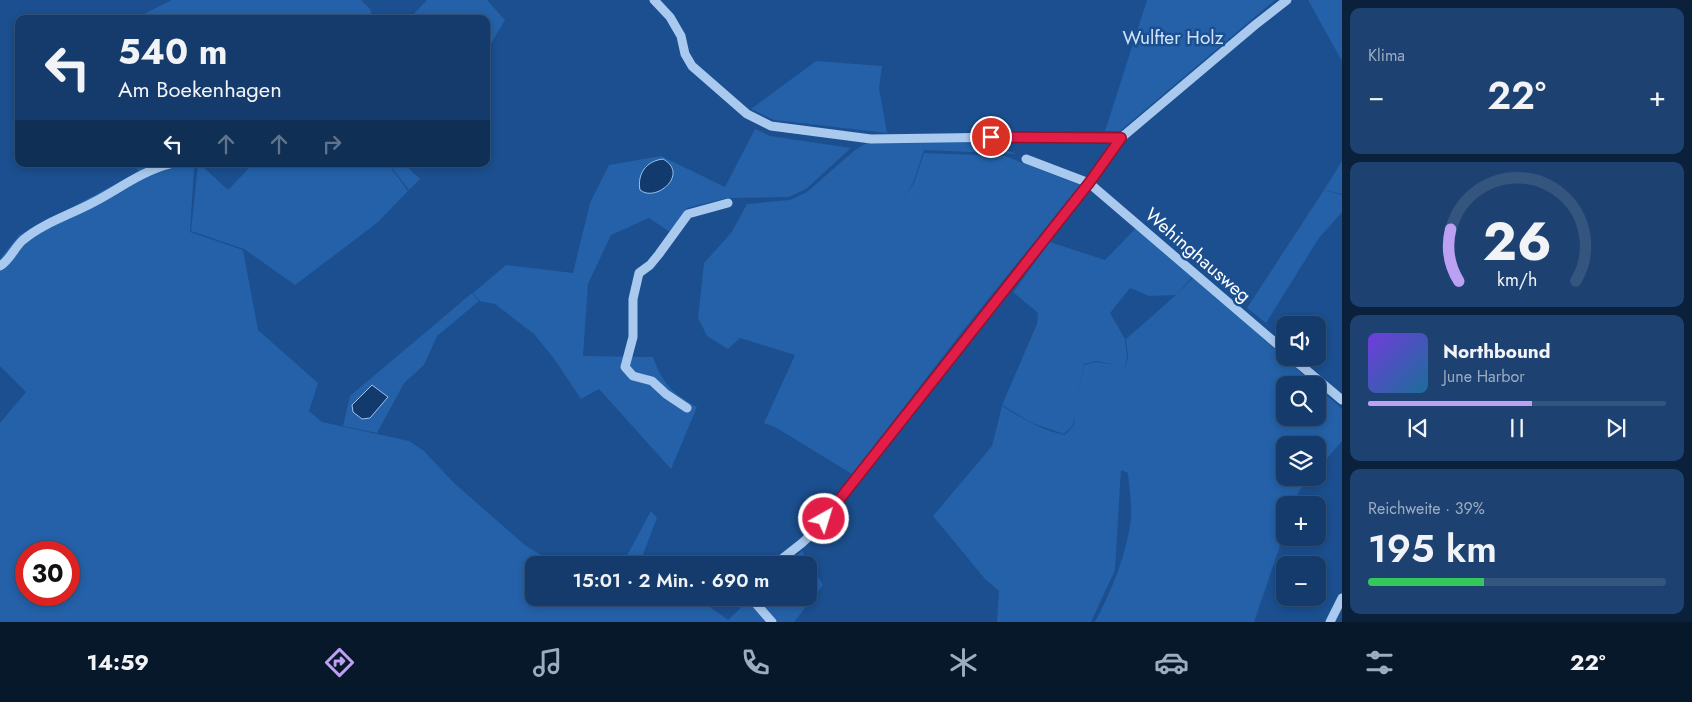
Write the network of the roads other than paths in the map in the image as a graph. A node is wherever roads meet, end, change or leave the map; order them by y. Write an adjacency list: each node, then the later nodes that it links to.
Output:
1 (654, 0): 3 (street)
2 (1287, 0): 3 (street)
3 (1121, 138): 6 (street)
4 (1026, 159): 6 (street, Wehinghausweg)
5 (162, 167): 8 (street)
6 (1089, 183): 9 (street, Wehinghausweg); 13 (street)
7 (728, 203): 12 (street)
8 (0, 266)
9 (1276, 343)
10 (1302, 366): 11 (street)
11 (1342, 400)
12 (688, 408)
13 (785, 556)
14 (1342, 598): 17 (street)
15 (758, 606): 16 (street)
16 (772, 622)
17 (1330, 622)

